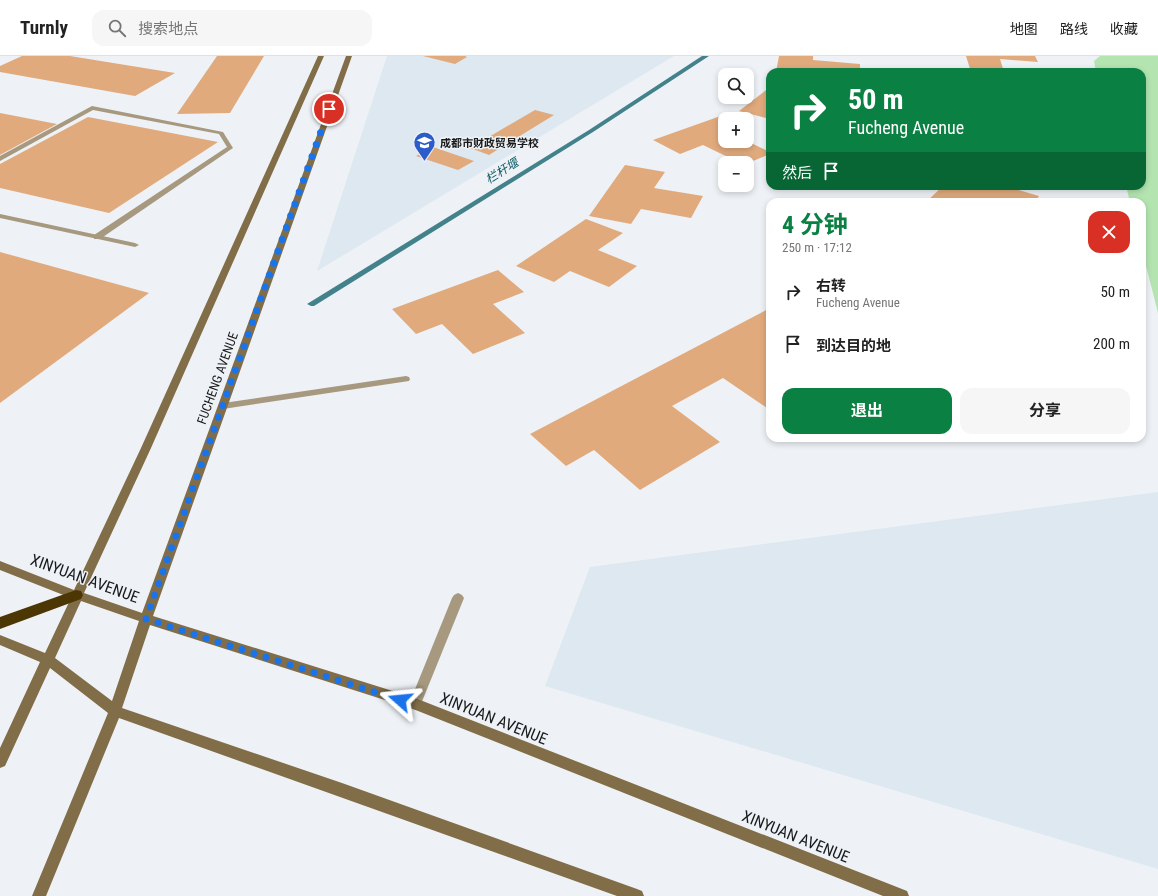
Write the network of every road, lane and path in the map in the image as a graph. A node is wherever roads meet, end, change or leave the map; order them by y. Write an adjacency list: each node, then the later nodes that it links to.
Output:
1 (321, 56): 10 (main road)
2 (349, 56): 8 (main road, FUCHENG AVENUE)
3 (0, 159): 5 (street)
4 (0, 216): 5 (street)
5 (97, 237): 6 (street)
6 (135, 245)
7 (406, 379): 8 (street)
8 (223, 406): 12 (main road, FUCHENG AVENUE)
9 (0, 565): 10 (main road, XINYUAN AVENUE)
10 (76, 595): 12 (main road, XINYUAN AVENUE); 13 (highway); 15 (main road)
11 (458, 598): 16 (street)
12 (146, 619): 16 (main road, XINYUAN AVENUE); 17 (main road, FUCHENG AVENUE)
13 (0, 623)
14 (0, 640): 15 (main road)
15 (47, 659): 17 (main road); 18 (main road)
16 (415, 704): 21 (main road, XINYUAN AVENUE)
17 (115, 711): 19 (main road, FUCHENG AVENUE); 20 (main road)
18 (0, 762)
19 (39, 896)
20 (637, 896)
21 (902, 896)

